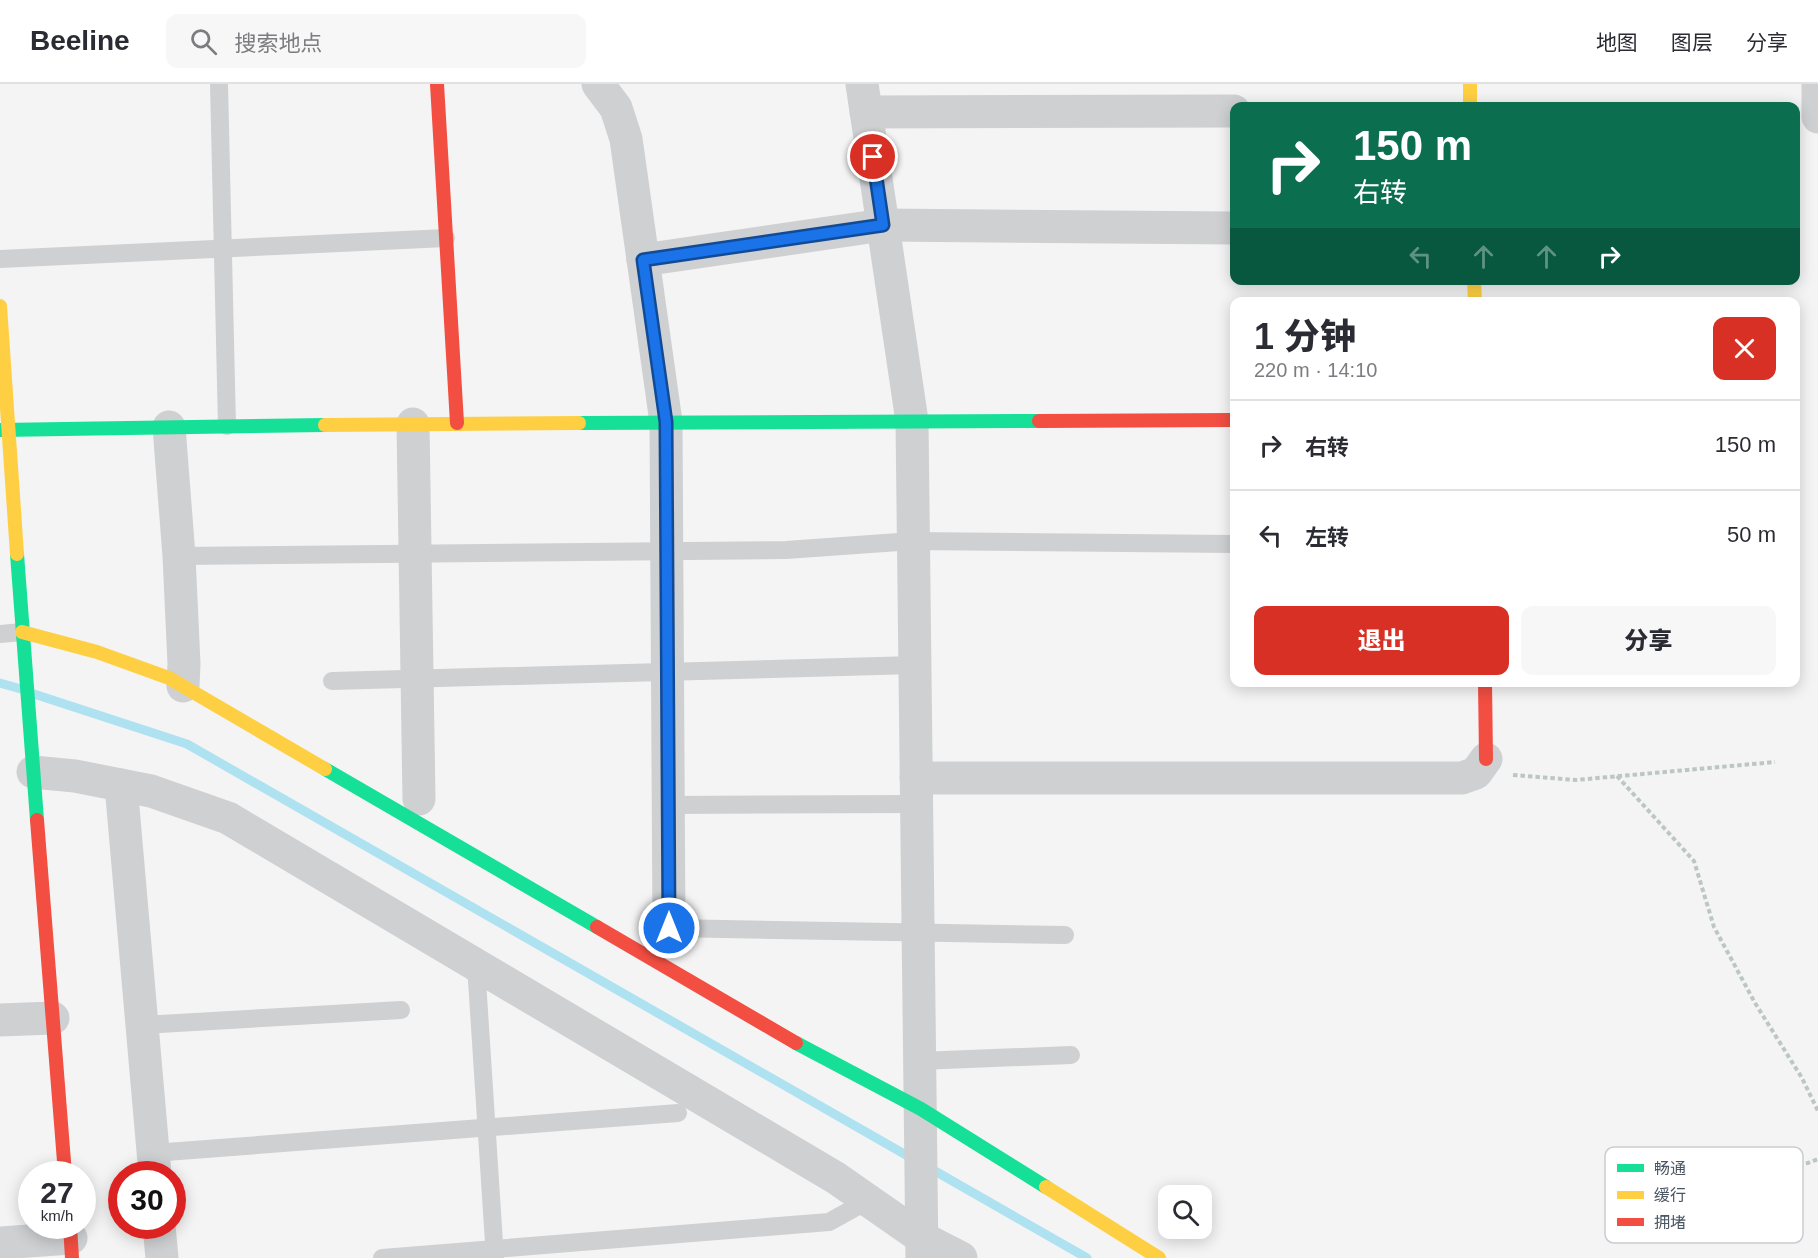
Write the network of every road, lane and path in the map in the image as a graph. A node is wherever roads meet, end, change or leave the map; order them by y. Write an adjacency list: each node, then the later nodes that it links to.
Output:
1 (219, 84): 13 (lane)
2 (437, 84): 12 (street)
3 (598, 84): 15 (street)
4 (1470, 84): 7 (street)
5 (1818, 84): 9 (street)
6 (864, 98): 8 (street); 10 (street)
7 (1470, 102)
8 (1230, 111)
9 (1818, 117)
10 (883, 225): 11 (street); 15 (street); 18 (street)
11 (1230, 228)
12 (446, 238): 13 (lane); 20 (street)
13 (223, 249): 14 (lane); 22 (lane)
14 (0, 259)
15 (643, 260): 19 (street)
16 (0, 306): 24 (street)
17 (1230, 420): 18 (street)
18 (912, 421): 19 (street); 25 (street)
19 (666, 422): 20 (street); 27 (street)
20 (457, 423): 21 (street)
21 (413, 424): 22 (street); 28 (street)
22 (227, 426): 23 (street)
23 (169, 427): 24 (street); 29 (street)
24 (4, 430): 31 (street)
25 (913, 541): 26 (lane); 27 (lane); 32 (street)
26 (1230, 544)
27 (667, 551): 28 (lane); 33 (street)
28 (415, 554): 29 (lane); 34 (street)
29 (178, 556): 36 (street)
30 (0, 634): 31 (lane)
31 (23, 637): 36 (street); 40 (street)
32 (915, 665): 33 (lane); 43 (street)
33 (667, 672): 34 (lane); 45 (street)
34 (417, 679): 35 (lane); 44 (street)
35 (332, 681)
36 (183, 686): 58 (street)
37 (1485, 687): 38 (street)
38 (1486, 759): 41 (path); 43 (street)
39 (1775, 762): 41 (path)
40 (33, 772): 42 (street); 51 (street)
41 (1617, 776): 56 (path)
42 (121, 785): 49 (street); 53 (street)
43 (917, 791): 45 (lane); 47 (street)
44 (419, 799)
45 (668, 805): 46 (street)
46 (669, 928): 47 (lane)
47 (918, 932): 48 (lane); 55 (street)
48 (1065, 935)
49 (476, 965): 59 (lane); 65 (street)
50 (401, 1010): 53 (lane)
51 (53, 1018): 52 (street); 61 (street)
52 (0, 1020)
53 (142, 1025): 62 (street)
54 (1071, 1056): 55 (lane)
55 (920, 1061): 58 (street)
56 (1818, 1111)
57 (678, 1113): 59 (lane)
58 (921, 1116): 66 (street); 74 (street)
59 (487, 1127): 63 (lane); 70 (lane)
60 (1818, 1159): 64 (path)
61 (64, 1161)
62 (154, 1161)
63 (181, 1161)
64 (1803, 1164)
65 (869, 1200): 66 (street); 70 (lane)
66 (922, 1236): 73 (street)
67 (160, 1239): 71 (street)
68 (71, 1241): 69 (street)
69 (0, 1243)
70 (495, 1253): 72 (lane)
71 (162, 1258)
72 (382, 1258)
73 (960, 1258)
74 (1159, 1258)

